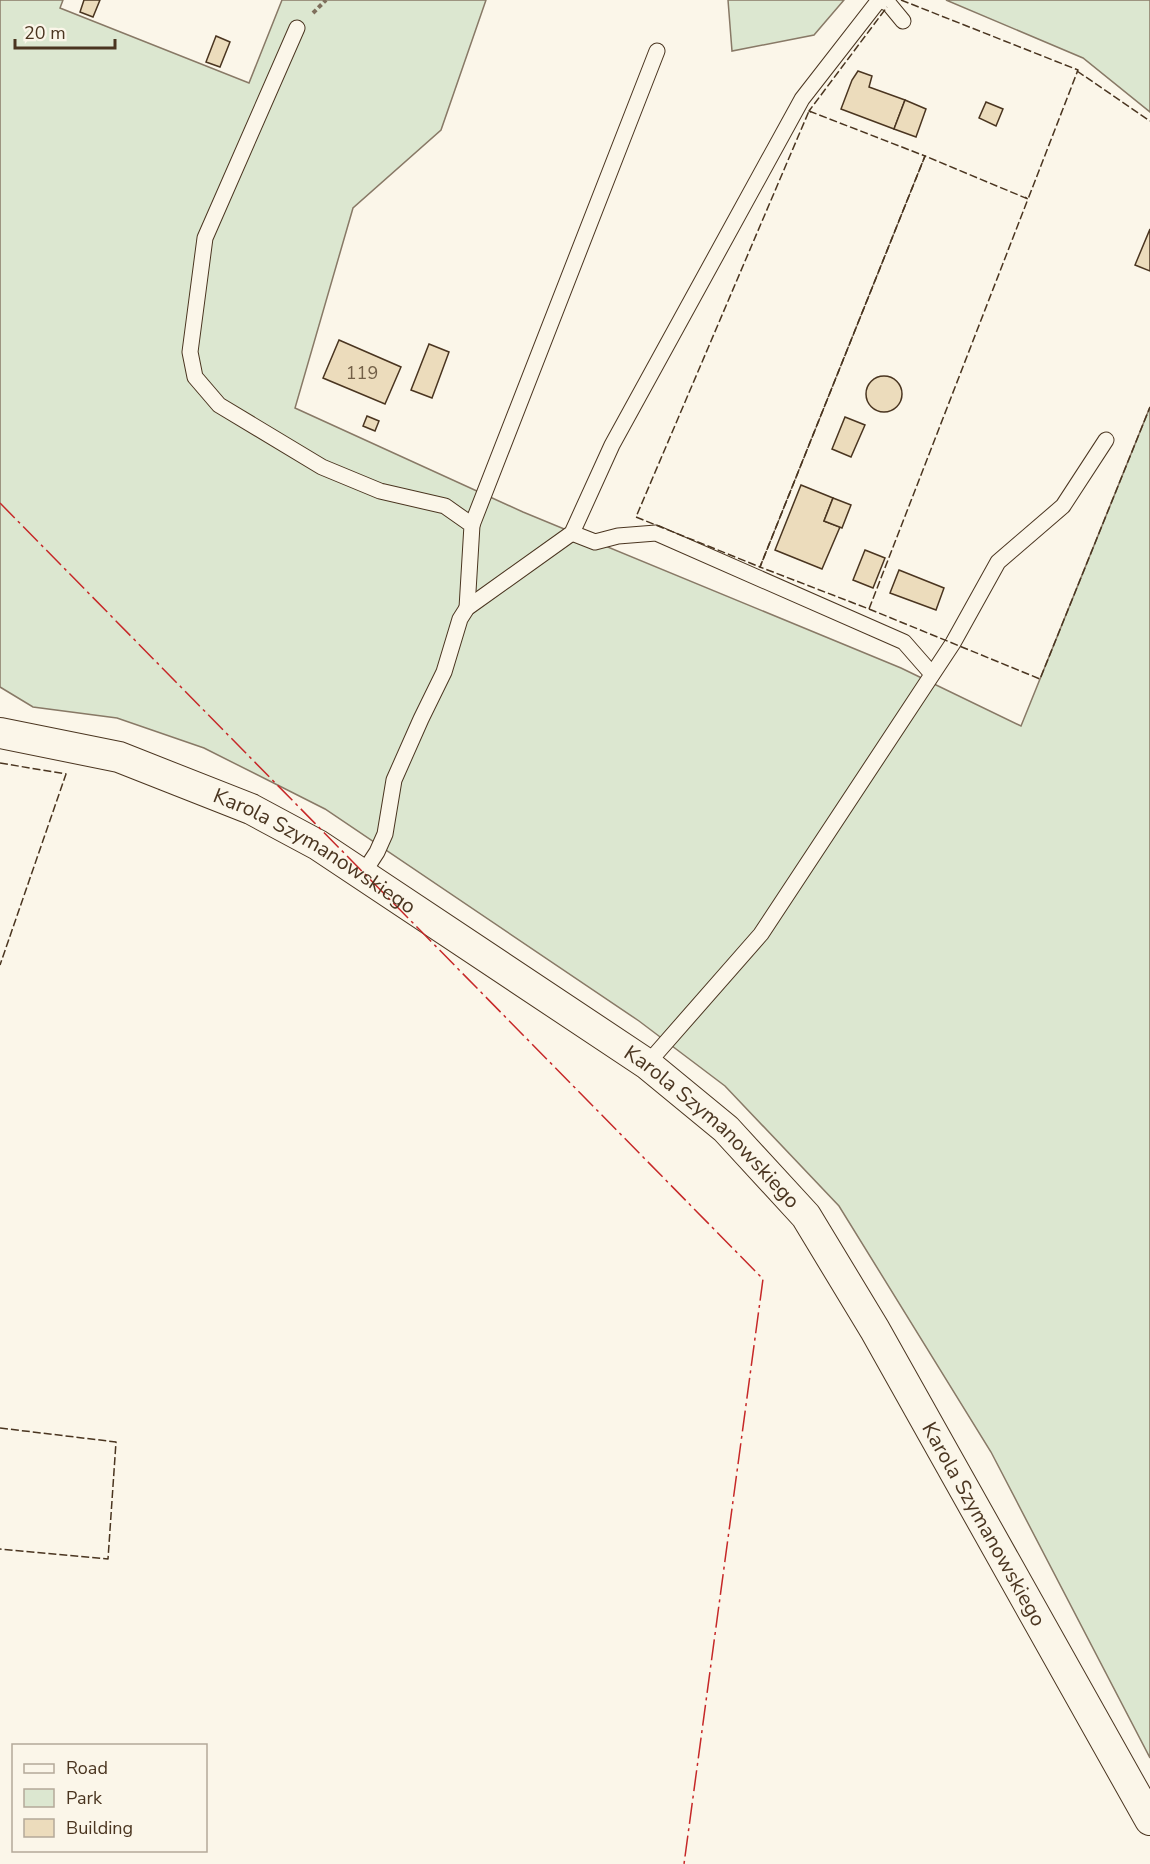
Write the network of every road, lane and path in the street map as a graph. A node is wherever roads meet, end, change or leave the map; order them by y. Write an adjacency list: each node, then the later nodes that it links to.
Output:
1 (880, 0): 2 (lane); 7 (lane)
2 (903, 21)
3 (297, 28): 6 (lane)
4 (657, 51): 6 (lane)
5 (1106, 440): 9 (lane)
6 (472, 525): 8 (lane)
7 (572, 533): 8 (lane); 9 (lane)
8 (467, 608): 11 (lane)
9 (932, 674): 12 (lane)
10 (0, 734): 11 (street, Karola Szymanowskiego)
11 (362, 875): 12 (street, Karola Szymanowskiego)
12 (648, 1064): 13 (street, Karola Szymanowskiego)
13 (1150, 1820)

